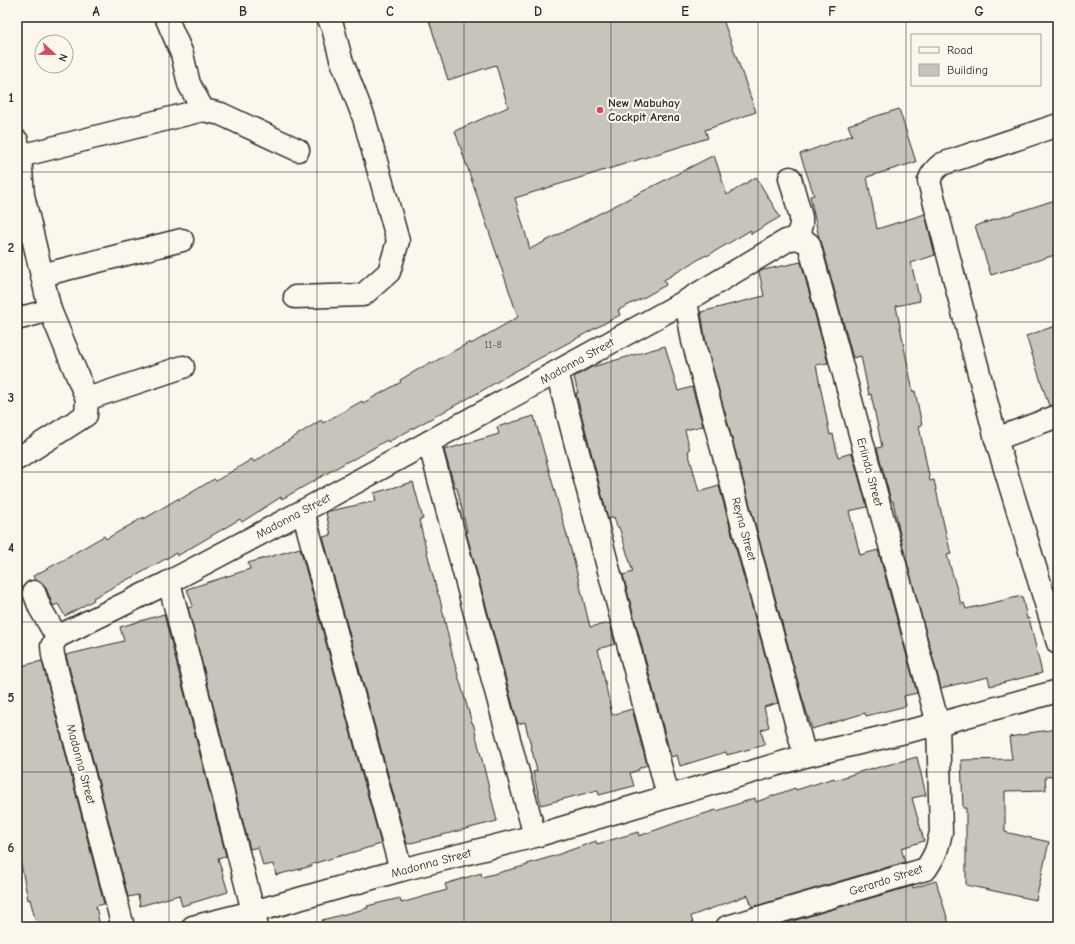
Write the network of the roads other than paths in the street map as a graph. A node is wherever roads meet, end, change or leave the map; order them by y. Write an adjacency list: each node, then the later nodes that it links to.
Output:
1 (166, 17): 3 (street)
2 (328, 17): 12 (street)
3 (203, 110): 5 (street); 6 (street)
4 (1058, 125): 20 (street)
5 (18, 149): 8 (street)
6 (298, 150)
7 (790, 178): 10 (street)
8 (20, 196): 11 (street)
9 (182, 240): 11 (street)
10 (792, 240): 13 (street, Madonna Street); 29 (street, Erlinda Street)
11 (42, 275): 14 (street)
12 (295, 297)
13 (686, 301): 17 (street, Madonna Street); 30 (street, Reyna Street)
14 (50, 310): 15 (street); 18 (street)
15 (17, 319)
16 (184, 367): 18 (street)
17 (557, 372): 21 (street, Madonna Street); 31 (street)
18 (87, 399): 22 (street)
19 (1058, 416): 20 (street)
20 (996, 438): 27 (street)
21 (429, 442): 23 (street, Madonna Street); 32 (street)
22 (17, 459)
23 (303, 511): 24 (street, Madonna Street); 33 (street)
24 (169, 582): 26 (street, Madonna Street); 34 (street)
25 (34, 592): 26 (street)
26 (57, 637): 35 (street, Madonna Street)
27 (1058, 643)
28 (1058, 691): 29 (street, Madonna Street)
29 (938, 724): 30 (street, Madonna Street); 37 (street, Gerardo Street)
30 (805, 756): 31 (street, Madonna Street)
31 (668, 796): 32 (street, Madonna Street)
32 (535, 836): 33 (street, Madonna Street)
33 (401, 870): 34 (street, Madonna Street)
34 (255, 919): 36 (street, Madonna Street)
35 (123, 927)
36 (193, 927)
37 (727, 927)

